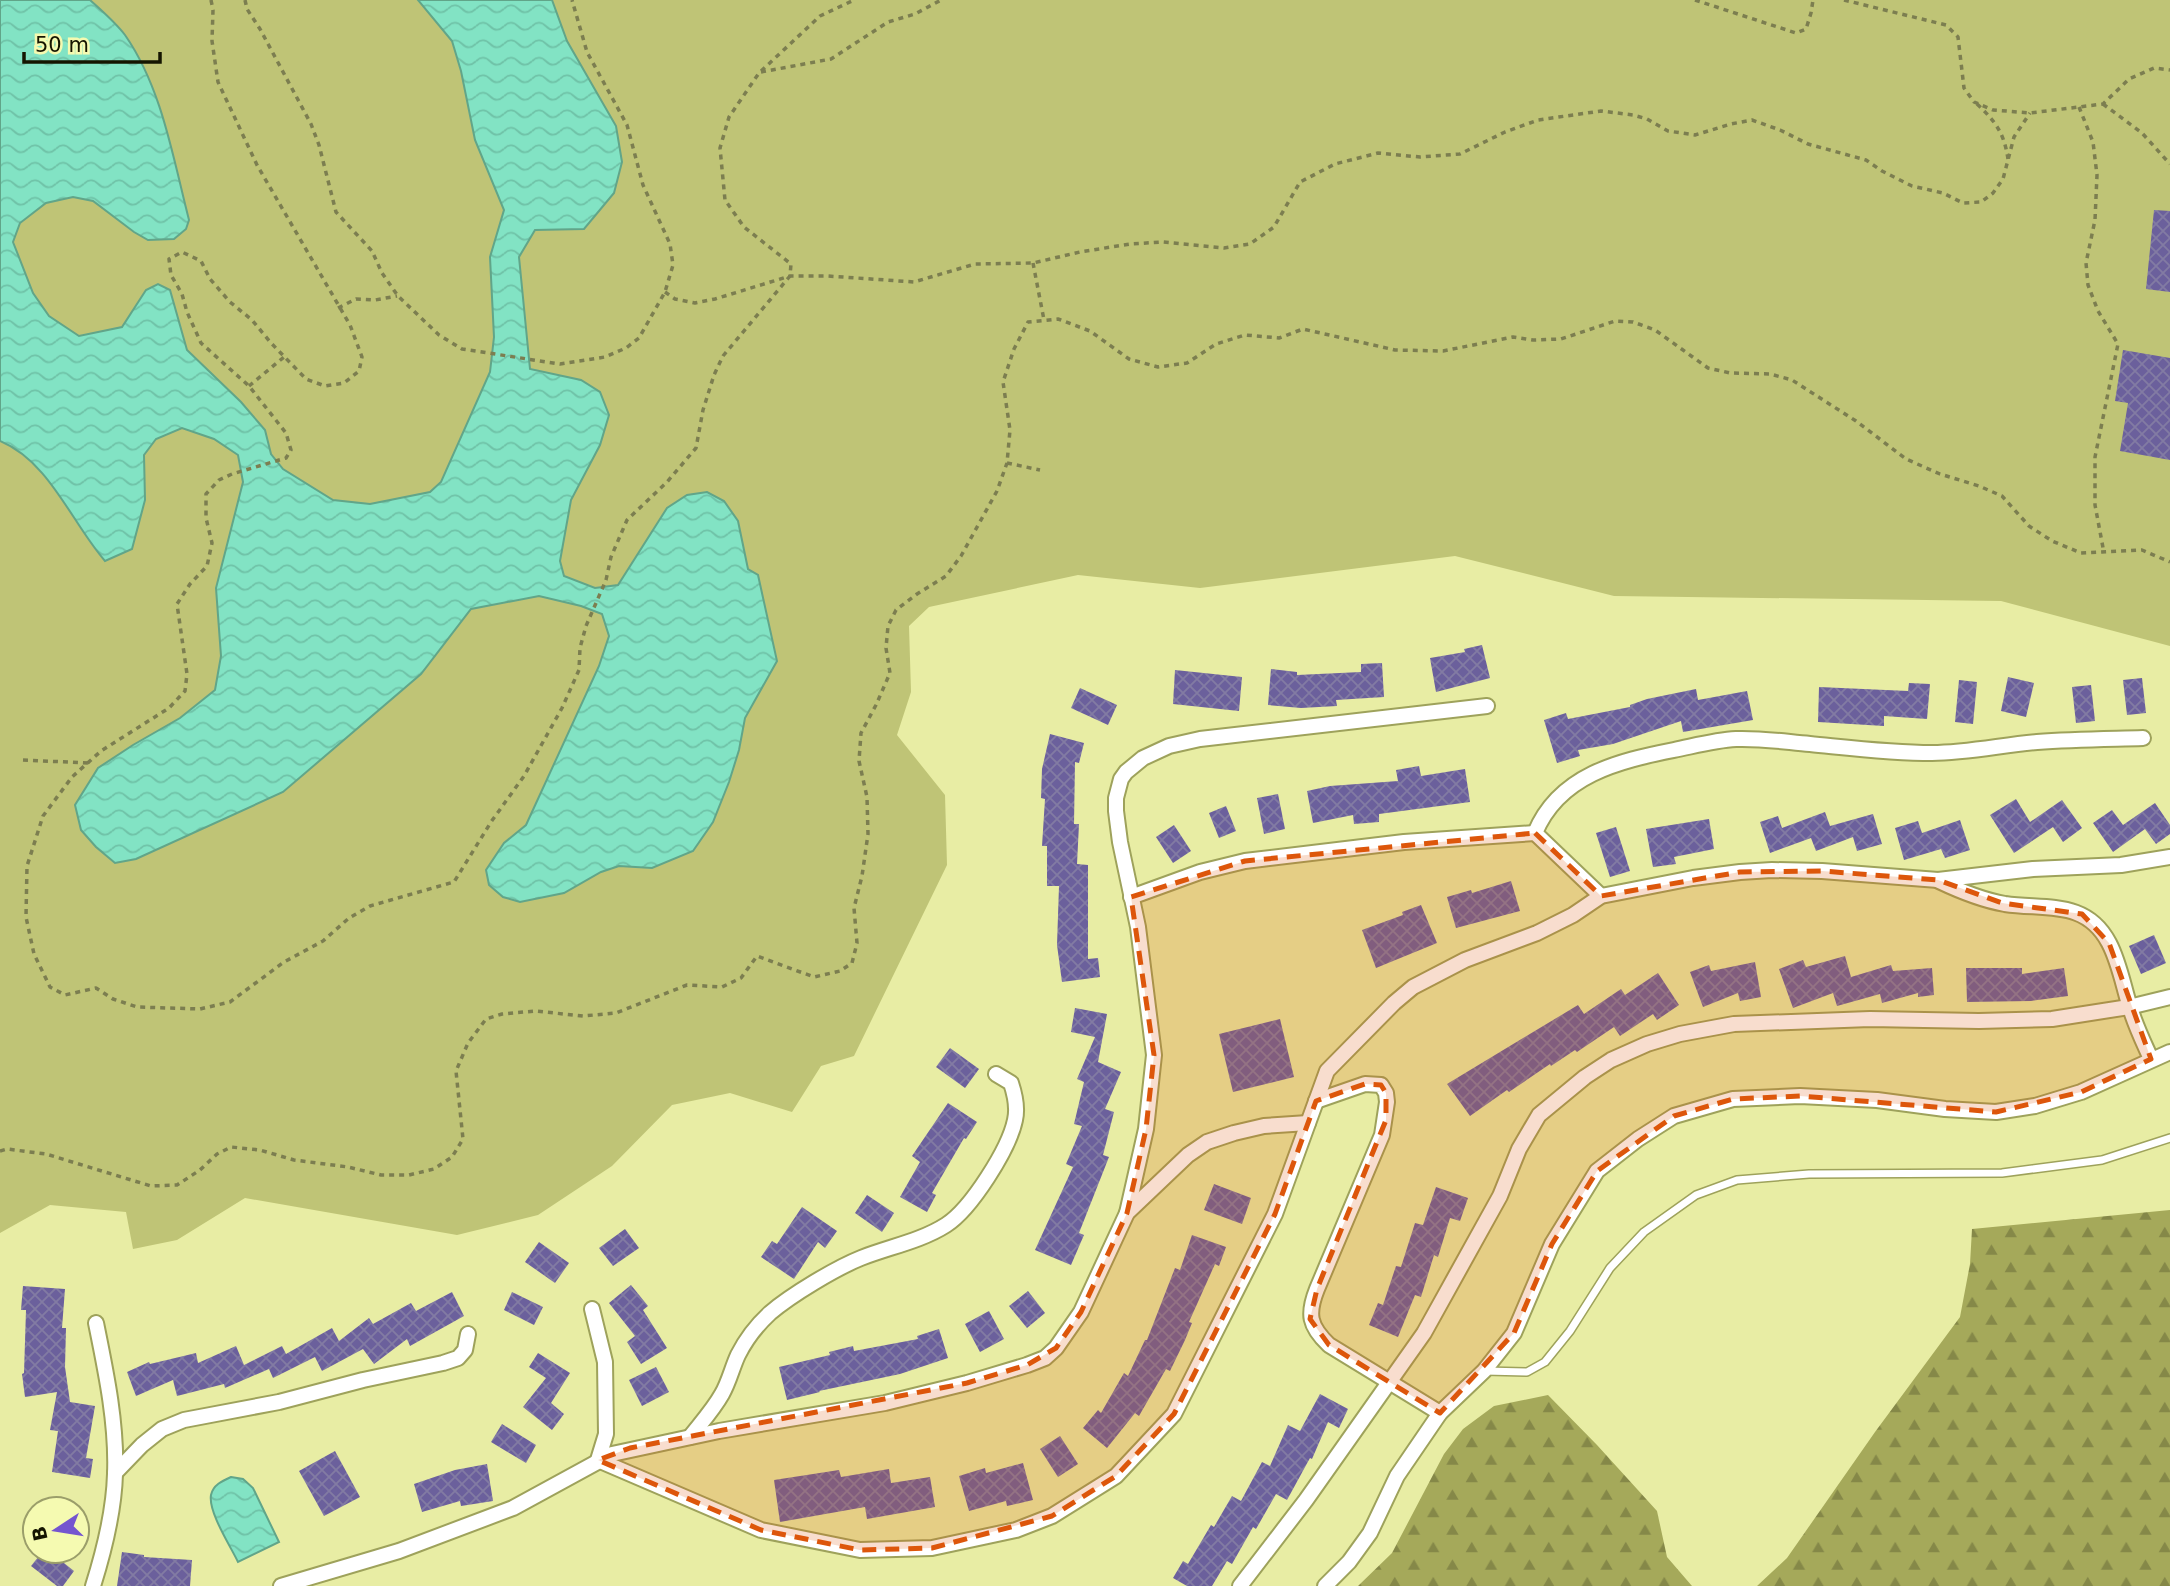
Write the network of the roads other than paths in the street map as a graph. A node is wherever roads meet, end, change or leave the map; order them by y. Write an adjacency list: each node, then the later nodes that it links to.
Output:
1 (1487, 706): 7 (street)
2 (2143, 738): 3 (street)
3 (1535, 833): 6 (street); 7 (street)
4 (2170, 857): 5 (street)
5 (1938, 880): 6 (street); 9 (street)
6 (1601, 896): 13 (street)
7 (1131, 897): 16 (street)
8 (2170, 997): 9 (street)
9 (2129, 1007): 11 (street); 21 (street)
10 (2170, 1052): 11 (street)
11 (2151, 1059): 20 (street)
12 (996, 1074): 23 (street)
13 (1316, 1101): 14 (street); 21 (street)
14 (1308, 1123): 16 (street); 24 (street)
15 (2170, 1138): 20 (lane)
16 (1128, 1213): 23 (street)
17 (592, 1309): 24 (street)
18 (96, 1323): 25 (street)
19 (468, 1334): 25 (street)
20 (1484, 1371): 22 (street)
21 (1391, 1382): 22 (street); 28 (street)
22 (1440, 1413): 29 (street)
23 (690, 1437): 24 (street)
24 (598, 1460): 27 (street)
25 (115, 1473): 26 (street)
26 (93, 1586)
27 (281, 1586)
28 (1240, 1586)
29 (1325, 1586)

